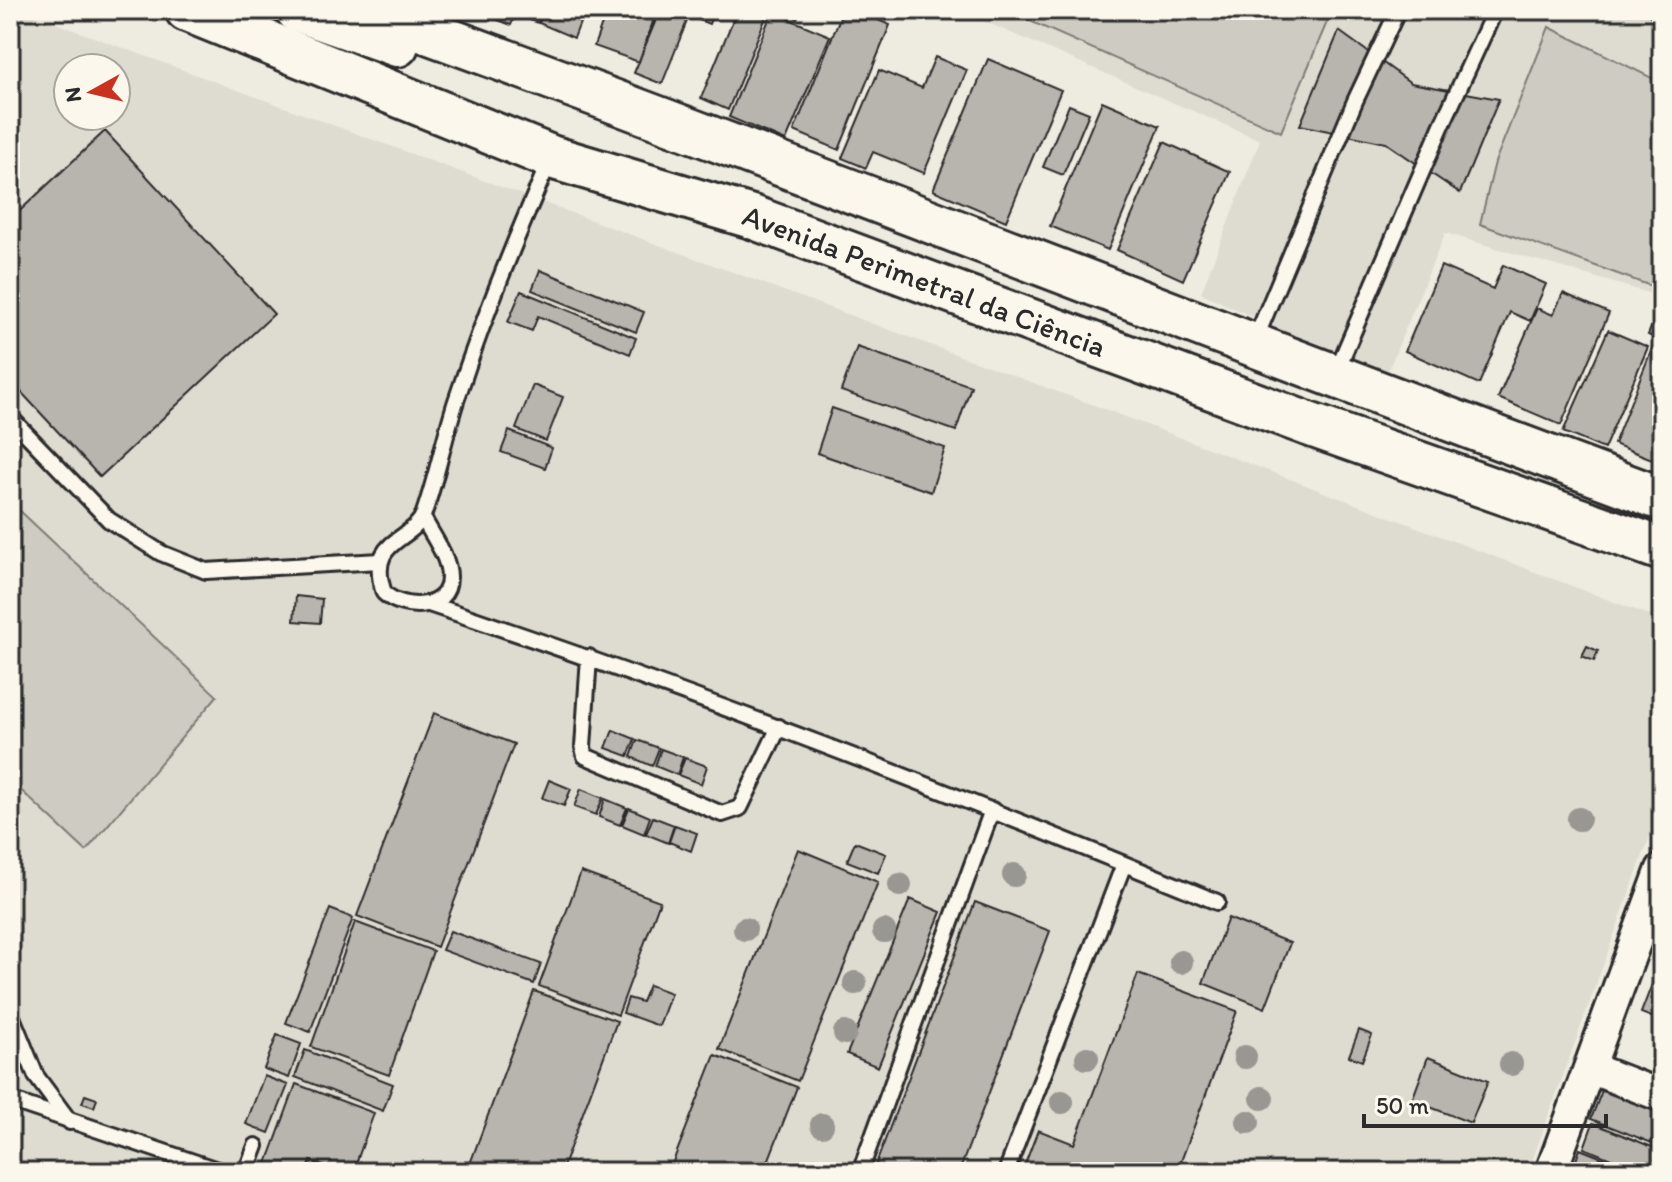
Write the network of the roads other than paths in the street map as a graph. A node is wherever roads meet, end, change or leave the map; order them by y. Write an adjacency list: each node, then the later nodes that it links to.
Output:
1 (297, 10): 6 (main road)
2 (367, 10): 6 (main road, Avenida Perimetral da Ciência)
3 (1398, 10): 9 (lane)
4 (1495, 10): 10 (lane)
5 (196, 12): 7 (main road, Avenida Perimetral da Ciência)
6 (525, 67): 9 (main road, Avenida Perimetral da Ciência)
7 (551, 157): 8 (main road, Avenida Perimetral da Ciência); 13 (lane)
8 (989, 305): 10 (main road); 14 (main road, Avenida Perimetral da Ciência)
9 (1253, 345): 10 (main road, Avenida Perimetral da Ciência)
10 (1334, 377): 12 (main road, Avenida Perimetral da Ciência)
11 (10, 417): 15 (lane)
12 (1662, 499)
13 (423, 518): 15 (lane); 16 (lane)
14 (1662, 549)
15 (380, 561): 16 (lane)
16 (429, 604): 17 (lane)
17 (589, 657): 18 (lane); 18 (lane)
18 (779, 727): 19 (lane)
19 (992, 810): 20 (lane); 31 (lane)
20 (1124, 864): 22 (lane); 32 (lane)
21 (1662, 869): 24 (street)
22 (1217, 902)
23 (10, 1012): 27 (lane)
24 (1590, 1068): 25 (street); 33 (street)
25 (1662, 1096)
26 (10, 1100): 27 (lane)
27 (70, 1122): 29 (lane)
28 (256, 1146): 30 (lane)
29 (223, 1172)
30 (246, 1172)
31 (860, 1172)
32 (1006, 1172)
33 (1551, 1172)

